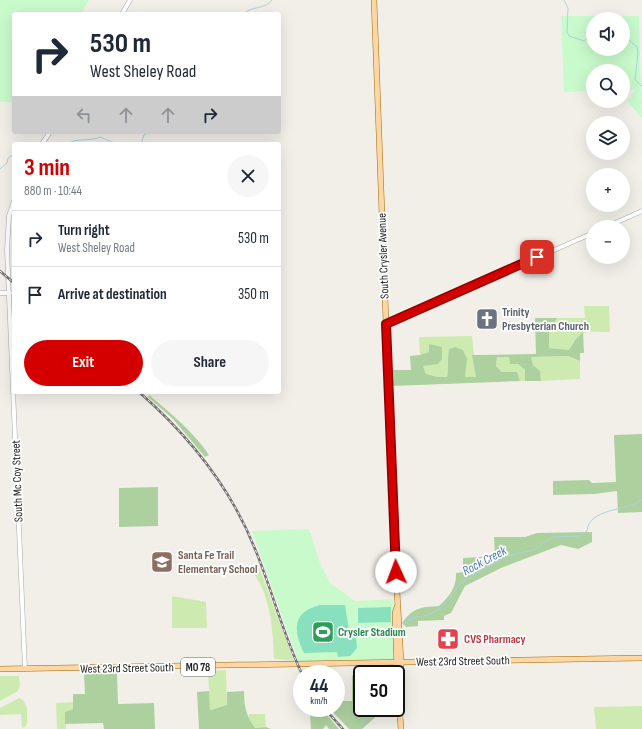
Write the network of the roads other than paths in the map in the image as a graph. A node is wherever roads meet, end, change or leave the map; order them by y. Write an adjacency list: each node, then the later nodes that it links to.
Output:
1 (130, 0): 3 (street)
2 (374, 0): 10 (main road, South Crysler Avenue)
3 (123, 12)
4 (12, 206): 9 (street, South Mc Coy Street)
5 (642, 211): 6 (street)
6 (622, 220)
7 (586, 236): 10 (street)
8 (0, 293): 9 (street)
9 (10, 293): 11 (street, South Mc Coy Street)
10 (386, 324): 14 (main road, South Crysler Avenue)
11 (12, 347)
12 (14, 394): 16 (street, South Mc Coy Street)
13 (642, 658): 14 (main road, West 23rd Street South / MO 78)
14 (399, 662): 16 (main road, West 23rd Street South / MO 78); 17 (main road, South Crysler Avenue)
15 (0, 669): 16 (main road, West 23rd Street South / MO 78)
16 (24, 669)
17 (401, 729)

